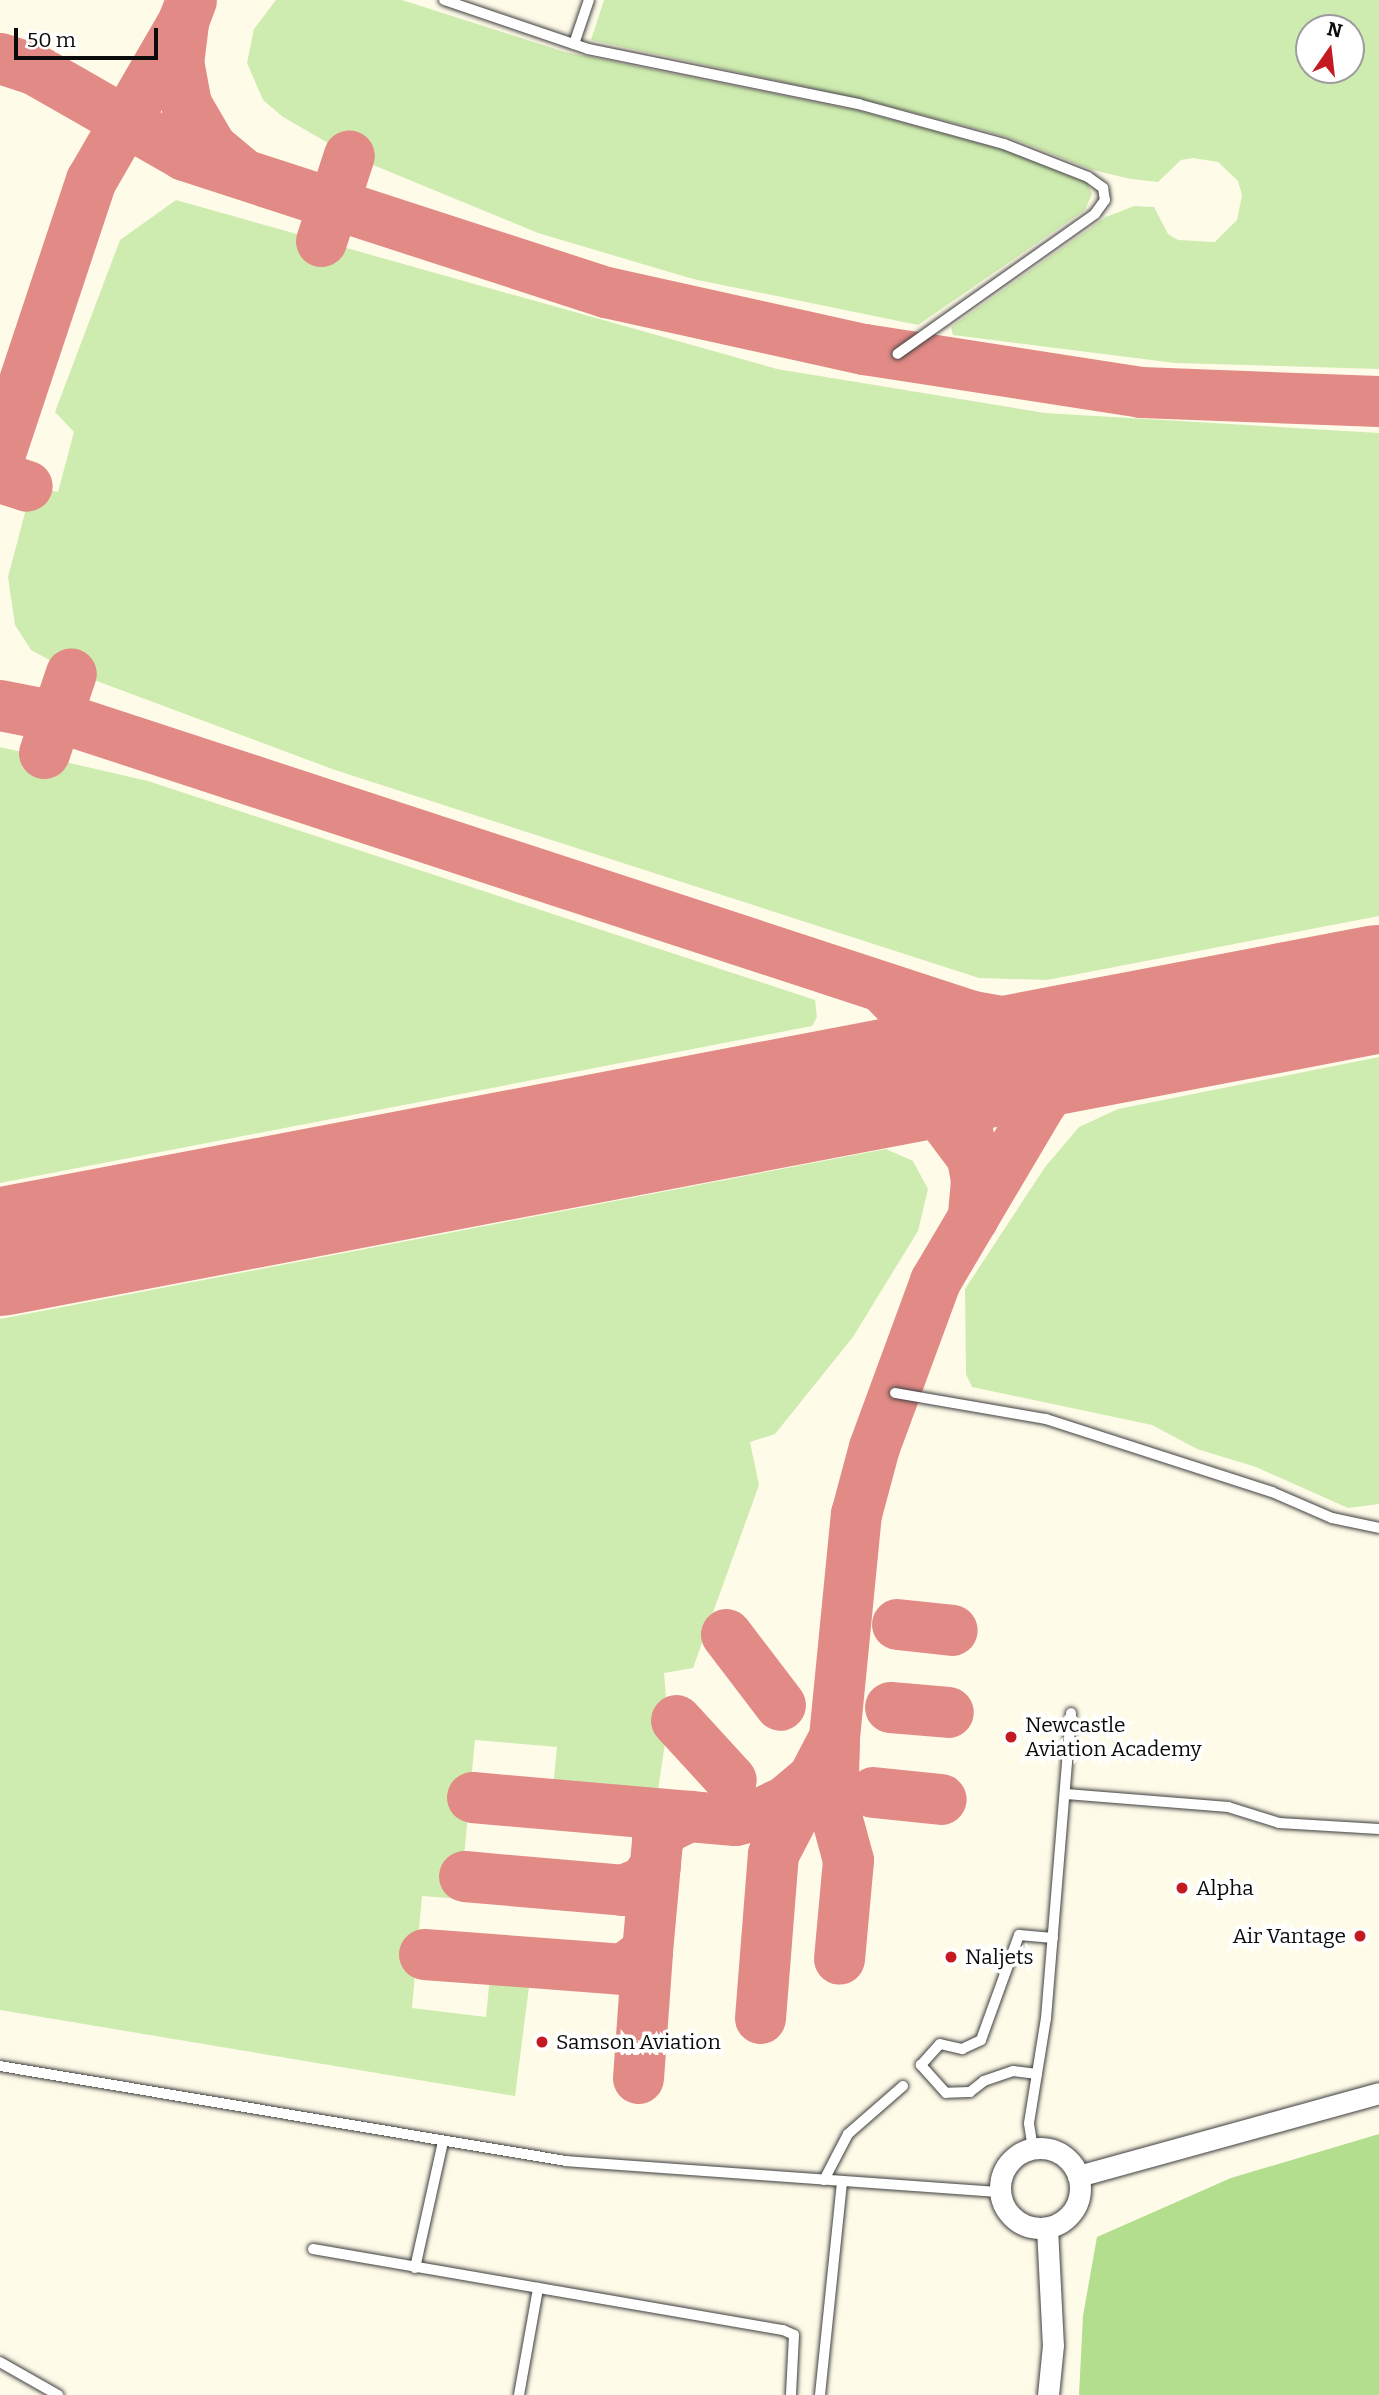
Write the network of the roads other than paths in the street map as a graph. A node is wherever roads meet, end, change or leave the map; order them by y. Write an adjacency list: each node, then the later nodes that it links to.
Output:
1 (444, 0): 3 (lane)
2 (589, 0): 3 (lane)
3 (574, 44): 4 (lane)
4 (897, 355)
5 (895, 1393): 6 (lane)
6 (1379, 1528)
7 (1071, 1713): 8 (lane)
8 (1066, 1794): 9 (lane); 10 (lane)
9 (1379, 1829)
10 (1053, 1938): 12 (lane); 12 (lane)
11 (0, 2066): 15 (lane)
12 (1037, 2074): 16 (lane)
13 (903, 2086): 18 (lane)
14 (1379, 2093): 17 (street)
15 (443, 2142): 18 (lane); 23 (lane)
16 (1033, 2149): 17 (street); 20 (street)
17 (1078, 2176): 21 (street)
18 (824, 2180): 19 (lane)
19 (842, 2181): 20 (lane); 29 (lane)
20 (1000, 2192): 21 (street)
21 (1047, 2228): 30 (street)
22 (313, 2249): 23 (lane)
23 (415, 2268): 24 (lane)
24 (538, 2288): 27 (lane); 28 (lane)
25 (0, 2362): 26 (lane)
26 (58, 2395)
27 (519, 2395)
28 (791, 2395)
29 (820, 2395)
30 (1048, 2395)

